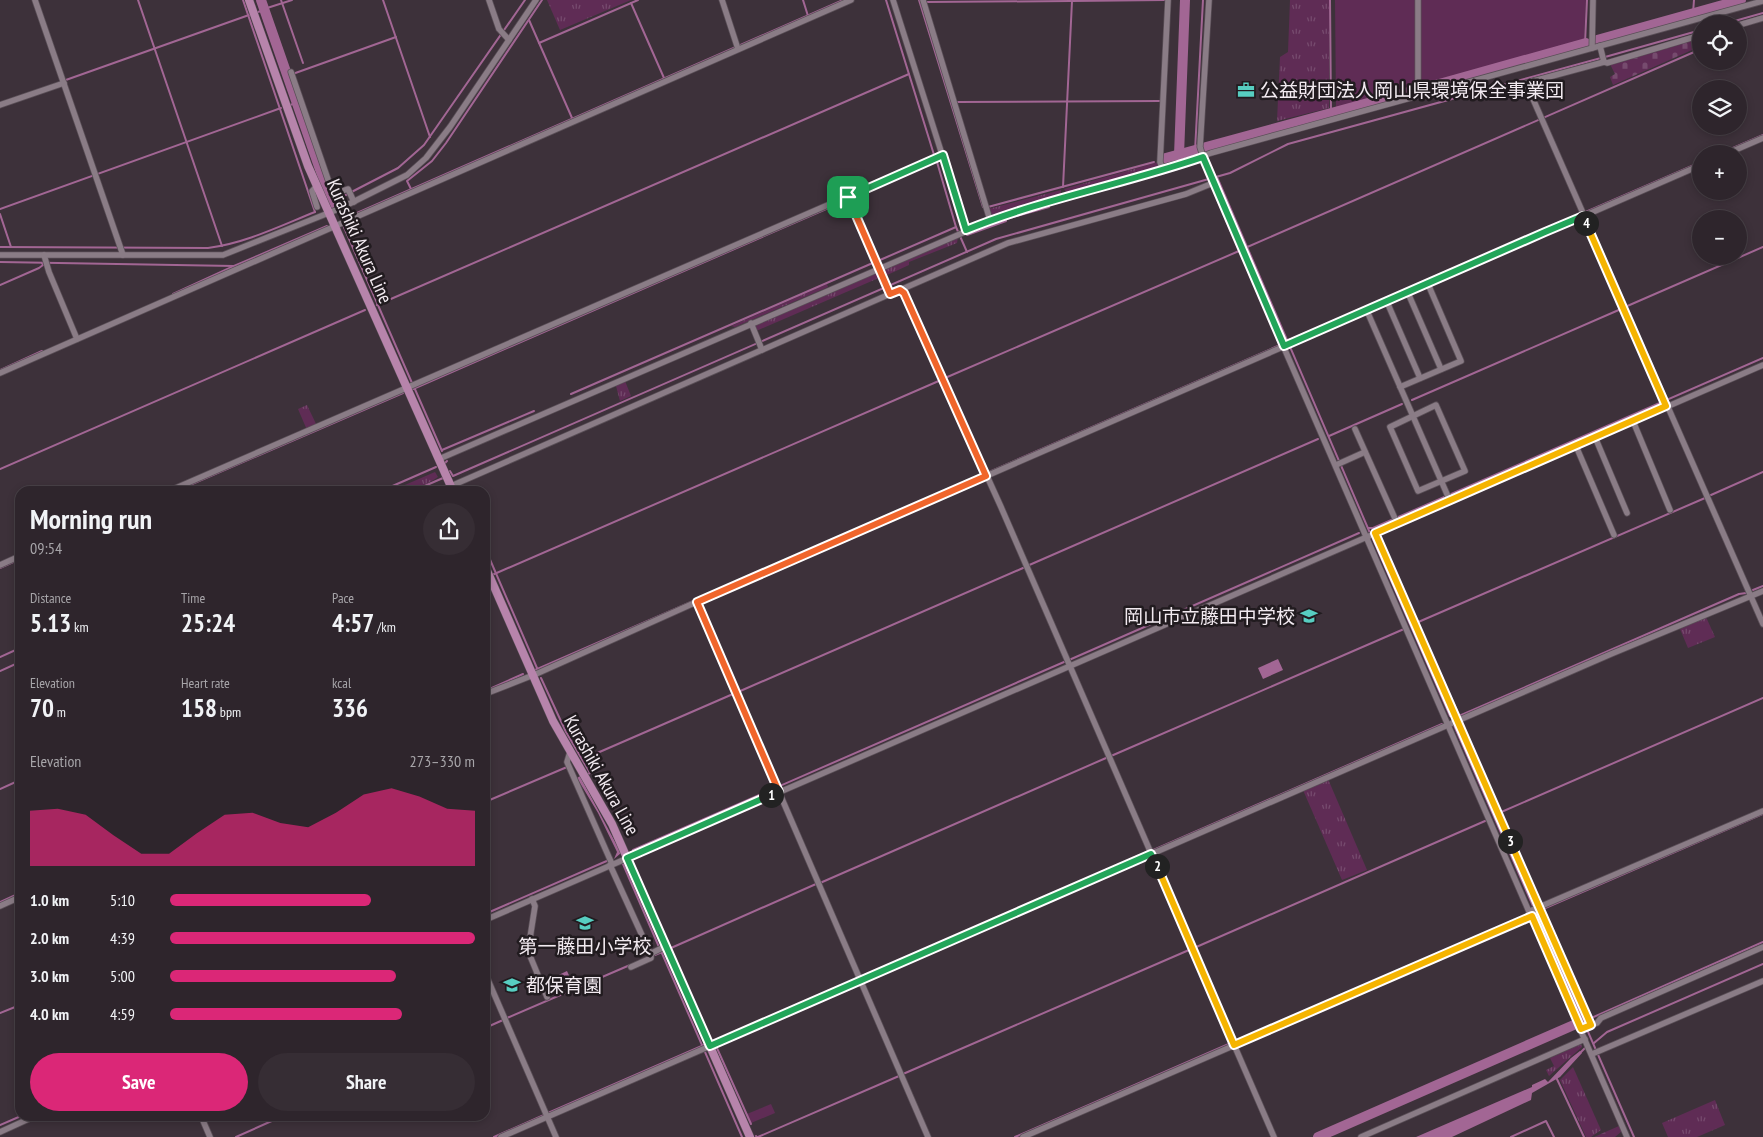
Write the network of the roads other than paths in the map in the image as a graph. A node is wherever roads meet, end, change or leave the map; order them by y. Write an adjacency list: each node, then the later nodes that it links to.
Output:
1 (35, 0): 23 (street)
2 (249, 0): 33 (main road, Kurashiki Akura Line)
3 (489, 0): 17 (street)
4 (536, 0): 17 (street)
5 (722, 0): 19 (street)
6 (851, 0): 19 (street)
7 (893, 0): 29 (street)
8 (923, 0): 39 (street)
9 (1168, 0): 31 (street)
10 (1209, 0): 28 (street)
11 (1418, 0): 24 (street)
12 (1593, 0): 20 (street)
13 (1763, 1): 18 (street)
14 (1763, 18): 15 (street)
15 (1747, 23)
16 (1692, 38): 21 (street)
17 (509, 40): 35 (street)
18 (1600, 46): 20 (street); 21 (street)
19 (738, 47): 40 (street)
20 (1592, 48): 24 (street)
21 (1603, 59): 38 (street)
22 (292, 74): 35 (street)
23 (63, 82): 25 (street); 42 (street)
24 (1420, 95): 28 (street)
25 (0, 105)
26 (1763, 138): 27 (street)
27 (1747, 145)
28 (1201, 152): 31 (street); 32 (street)
29 (938, 157): 34 (street); 41 (street)
30 (1692, 168): 38 (street)
31 (1163, 170): 39 (street)
32 (1211, 180): 48 (street); 55 (street)
33 (317, 186): 36 (street); 37 (main road, Kurashiki Akura Line)
34 (848, 199): 45 (street); 60 (street)
35 (354, 202): 37 (street)
36 (317, 207)
37 (334, 211): 40 (main road, Kurashiki Akura Line); 42 (street)
38 (1582, 214): 46 (street); 62 (street)
39 (990, 220): 41 (street)
40 (340, 224): 53 (street); 60 (main road, Kurashiki Akura Line)
41 (961, 232): 45 (street)
42 (121, 250): 44 (street)
43 (0, 255): 44 (street)
44 (45, 260): 53 (street)
45 (879, 268): 47 (street); 52 (street)
46 (1428, 284): 49 (street); 57 (street)
47 (888, 289): 48 (street); 54 (street)
48 (900, 290): 71 (street)
49 (1408, 292): 50 (street); 57 (street)
50 (1387, 302): 51 (street); 59 (street)
51 (1367, 311): 55 (street); 61 (street)
52 (751, 323): 54 (street); 69 (street)
53 (77, 338): 58 (street)
54 (760, 344): 75 (street)
55 (1287, 345): 70 (street); 71 (street)
56 (1763, 365): 62 (street)
57 (1441, 369): 59 (street)
58 (0, 373)
59 (1420, 378): 61 (street)
60 (412, 386): 69 (main road, Kurashiki Akura Line); 73 (street)
61 (1400, 387): 63 (street)
62 (1665, 403): 64 (street); 86 (street)
63 (1413, 416): 72 (street); 72 (street); 72 (street)
64 (1633, 420): 66 (street); 77 (street)
65 (1355, 429): 68 (street)
66 (1595, 437): 67 (street); 78 (street)
67 (1576, 446): 76 (street); 81 (street)
68 (1365, 452): 70 (street); 79 (street)
69 (439, 459): 74 (main road, Kurashiki Akura Line)
70 (1339, 464): 80 (street)
71 (986, 474): 87 (street); 89 (street)
72 (1441, 481): 76 (street)
73 (181, 486)
74 (451, 486)
75 (458, 486)
76 (1448, 497): 79 (street)
77 (1670, 510)
78 (1627, 513)
79 (1395, 520): 80 (street)
80 (1371, 535): 89 (street); 92 (street); 92 (street)
81 (1614, 535)
82 (15, 558): 83 (street)
83 (0, 566)
84 (490, 578): 90 (main road, Kurashiki Akura Line)
85 (1763, 591): 86 (street)
86 (1751, 596): 88 (street); 92 (street)
87 (697, 602): 90 (street); 94 (street)
88 (1763, 624)
89 (1069, 666): 94 (street); 97 (street)
90 (532, 675): 91 (street); 93 (main road, Kurashiki Akura Line)
91 (490, 692)
92 (1455, 722): 96 (street); 96 (street); 97 (street)
93 (570, 752): 98 (main road, Kurashiki Akura Line); 99 (street)
94 (778, 789): 98 (street); 109 (street)
95 (1763, 811): 103 (street)
96 (1504, 839): 103 (street); 103 (street)
97 (1151, 854): 109 (street); 115 (street)
98 (627, 858): 99 (street); 106 (main road, Kurashiki Akura Line)
99 (611, 862): 101 (street); 107 (street)
100 (15, 899): 102 (street)
101 (532, 899): 104 (street); 112 (street)
102 (0, 906)
103 (1536, 910): 113 (street); 113 (street); 115 (street)
104 (490, 918)
105 (1763, 947): 113 (street)
106 (662, 948): 107 (street); 116 (main road, Kurashiki Akura Line)
107 (650, 954): 108 (street)
108 (631, 967)
109 (860, 979): 116 (street); 126 (street)
110 (1763, 981): 117 (street)
111 (490, 985): 118 (street)
112 (547, 997)
113 (1587, 1024): 114 (street)
114 (1585, 1039): 117 (street); 129 (street)
115 (1234, 1045): 127 (street); 128 (street)
116 (706, 1048): 118 (street); 125 (main road, Kurashiki Akura Line)
117 (1595, 1053): 130 (street)
118 (547, 1117): 123 (street); 124 (street)
119 (24, 1121): 121 (street)
120 (203, 1121): 122 (street)
121 (0, 1132)
122 (210, 1137)
123 (501, 1137)
124 (556, 1137)
125 (750, 1137)
126 (928, 1137)
127 (1023, 1137)
128 (1274, 1137)
129 (1361, 1137)
130 (1627, 1137)

